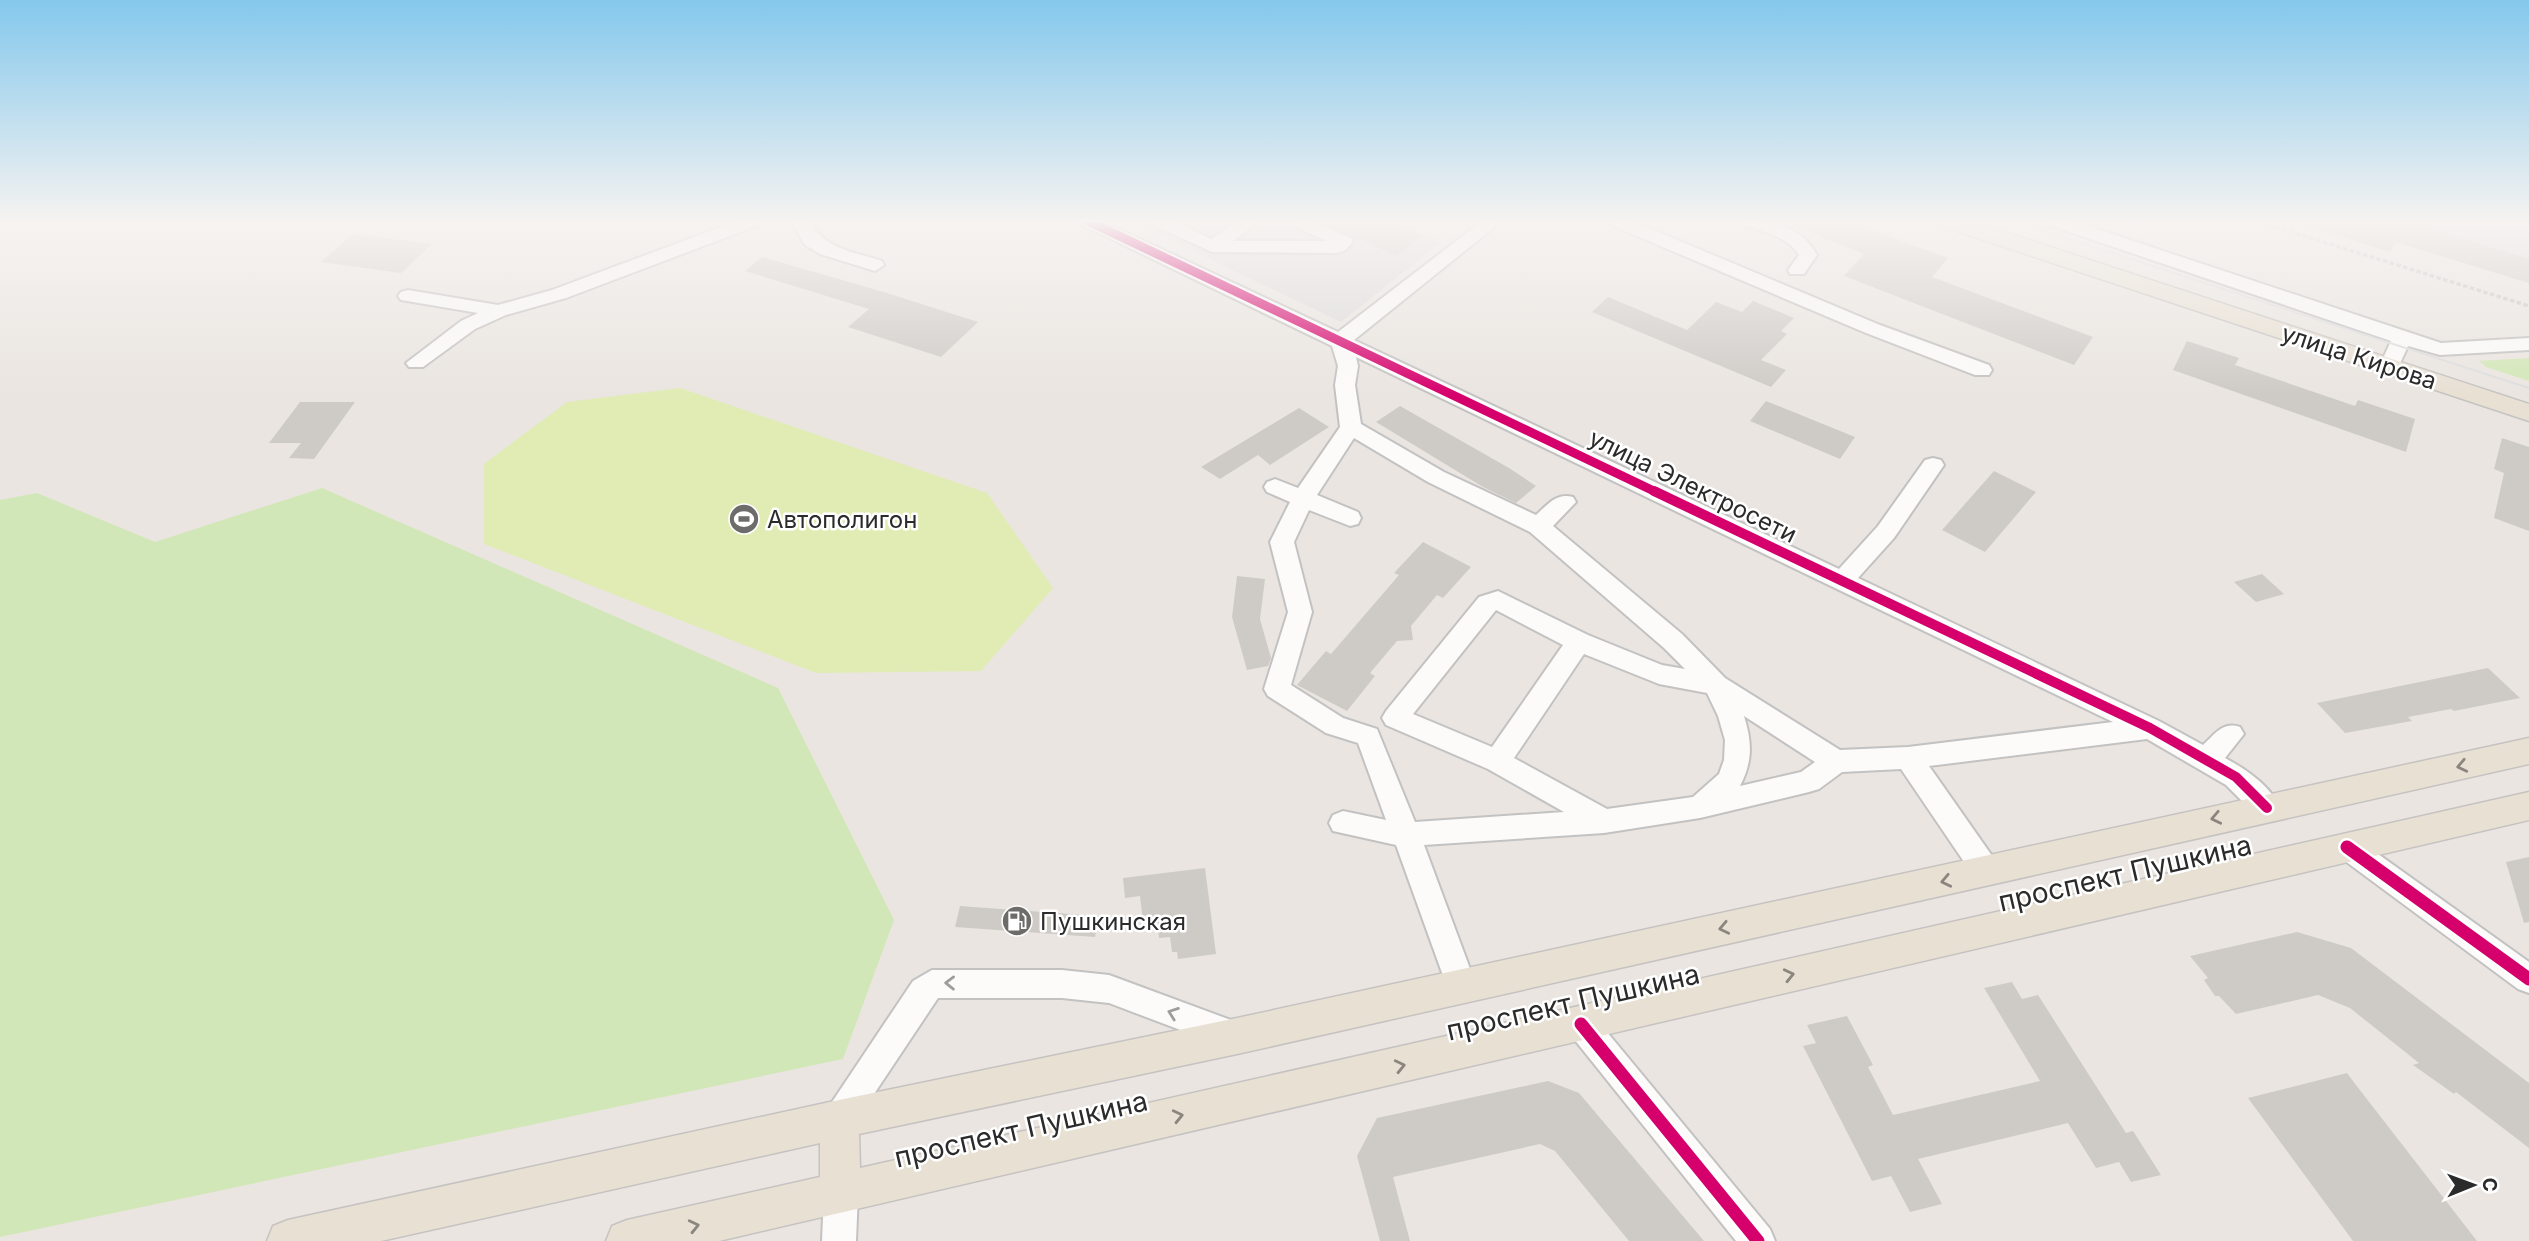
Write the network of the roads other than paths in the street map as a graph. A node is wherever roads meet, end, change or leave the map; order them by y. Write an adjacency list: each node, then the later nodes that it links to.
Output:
1 (599, 279): 8 (street)
2 (1206, 279): 10 (street, улица Электросети)
3 (1419, 279): 10 (street)
4 (1754, 279): 14 (street)
5 (2124, 279): 13 (main road, улица Кирова)
6 (2227, 279): 9 (street)
7 (408, 296): 8 (street)
8 (499, 311): 12 (street)
9 (2402, 338): 11 (street); 13 (street)
10 (1341, 340): 16 (street); 23 (street, улица Электросети)
11 (2529, 344)
12 (416, 363)
13 (2389, 367): 15 (main road, улица Кирова)
14 (1982, 370)
15 (2529, 413)
16 (1351, 427): 19 (street); 22 (street)
17 (1933, 465): 23 (street)
18 (1275, 487): 19 (street)
19 (1302, 500): 21 (street); 29 (street)
20 (1565, 502): 22 (street)
21 (1350, 518)
22 (1538, 526): 25 (street)
23 (1842, 581): 27 (street, улица Электросети)
24 (1579, 642): 25 (street); 26 (street); 33 (street)
25 (1716, 685): 34 (street); 36 (street)
26 (1395, 718): 29 (street); 33 (street)
27 (2150, 728): 31 (street); 32 (street, улица Электросети)
28 (2231, 734): 32 (street)
29 (1368, 736): 40 (street)
30 (2529, 751): 37 (main road, проспект Пушкина, one-way to 37)
31 (1908, 758): 34 (street); 42 (street)
32 (2206, 760): 37 (street, улица Электросети)
33 (1497, 761): 38 (street)
34 (1836, 761): 36 (street)
35 (2529, 806): 41 (main road, проспект Пушкина)
36 (1700, 807): 38 (street)
37 (2267, 808): 42 (main road, проспект Пушкина, one-way to 42)
38 (1604, 821): 40 (street)
39 (1343, 823): 40 (street)
40 (1405, 835): 44 (street)
41 (2347, 846): 43 (street); 45 (main road, проспект Пушкина, one-way to 41)
42 (1987, 872): 44 (main road, проспект Пушкина, one-way to 44)
43 (2529, 979)
44 (1461, 985): 46 (main road, проспект Пушкина)
45 (1581, 1024): 48 (main road, проспект Пушкина, one-way to 45); 52 (street)
46 (1237, 1036): 47 (main road, проспект Пушкина); 47 (street, one-way to 47)
47 (839, 1119): 48 (main road); 49 (main road, проспект Пушкина)
48 (841, 1193): 50 (main road, проспект Пушкина, one-way to 48); 51 (street)
49 (288, 1241)
50 (627, 1241)
51 (839, 1241)
52 (1759, 1241)

